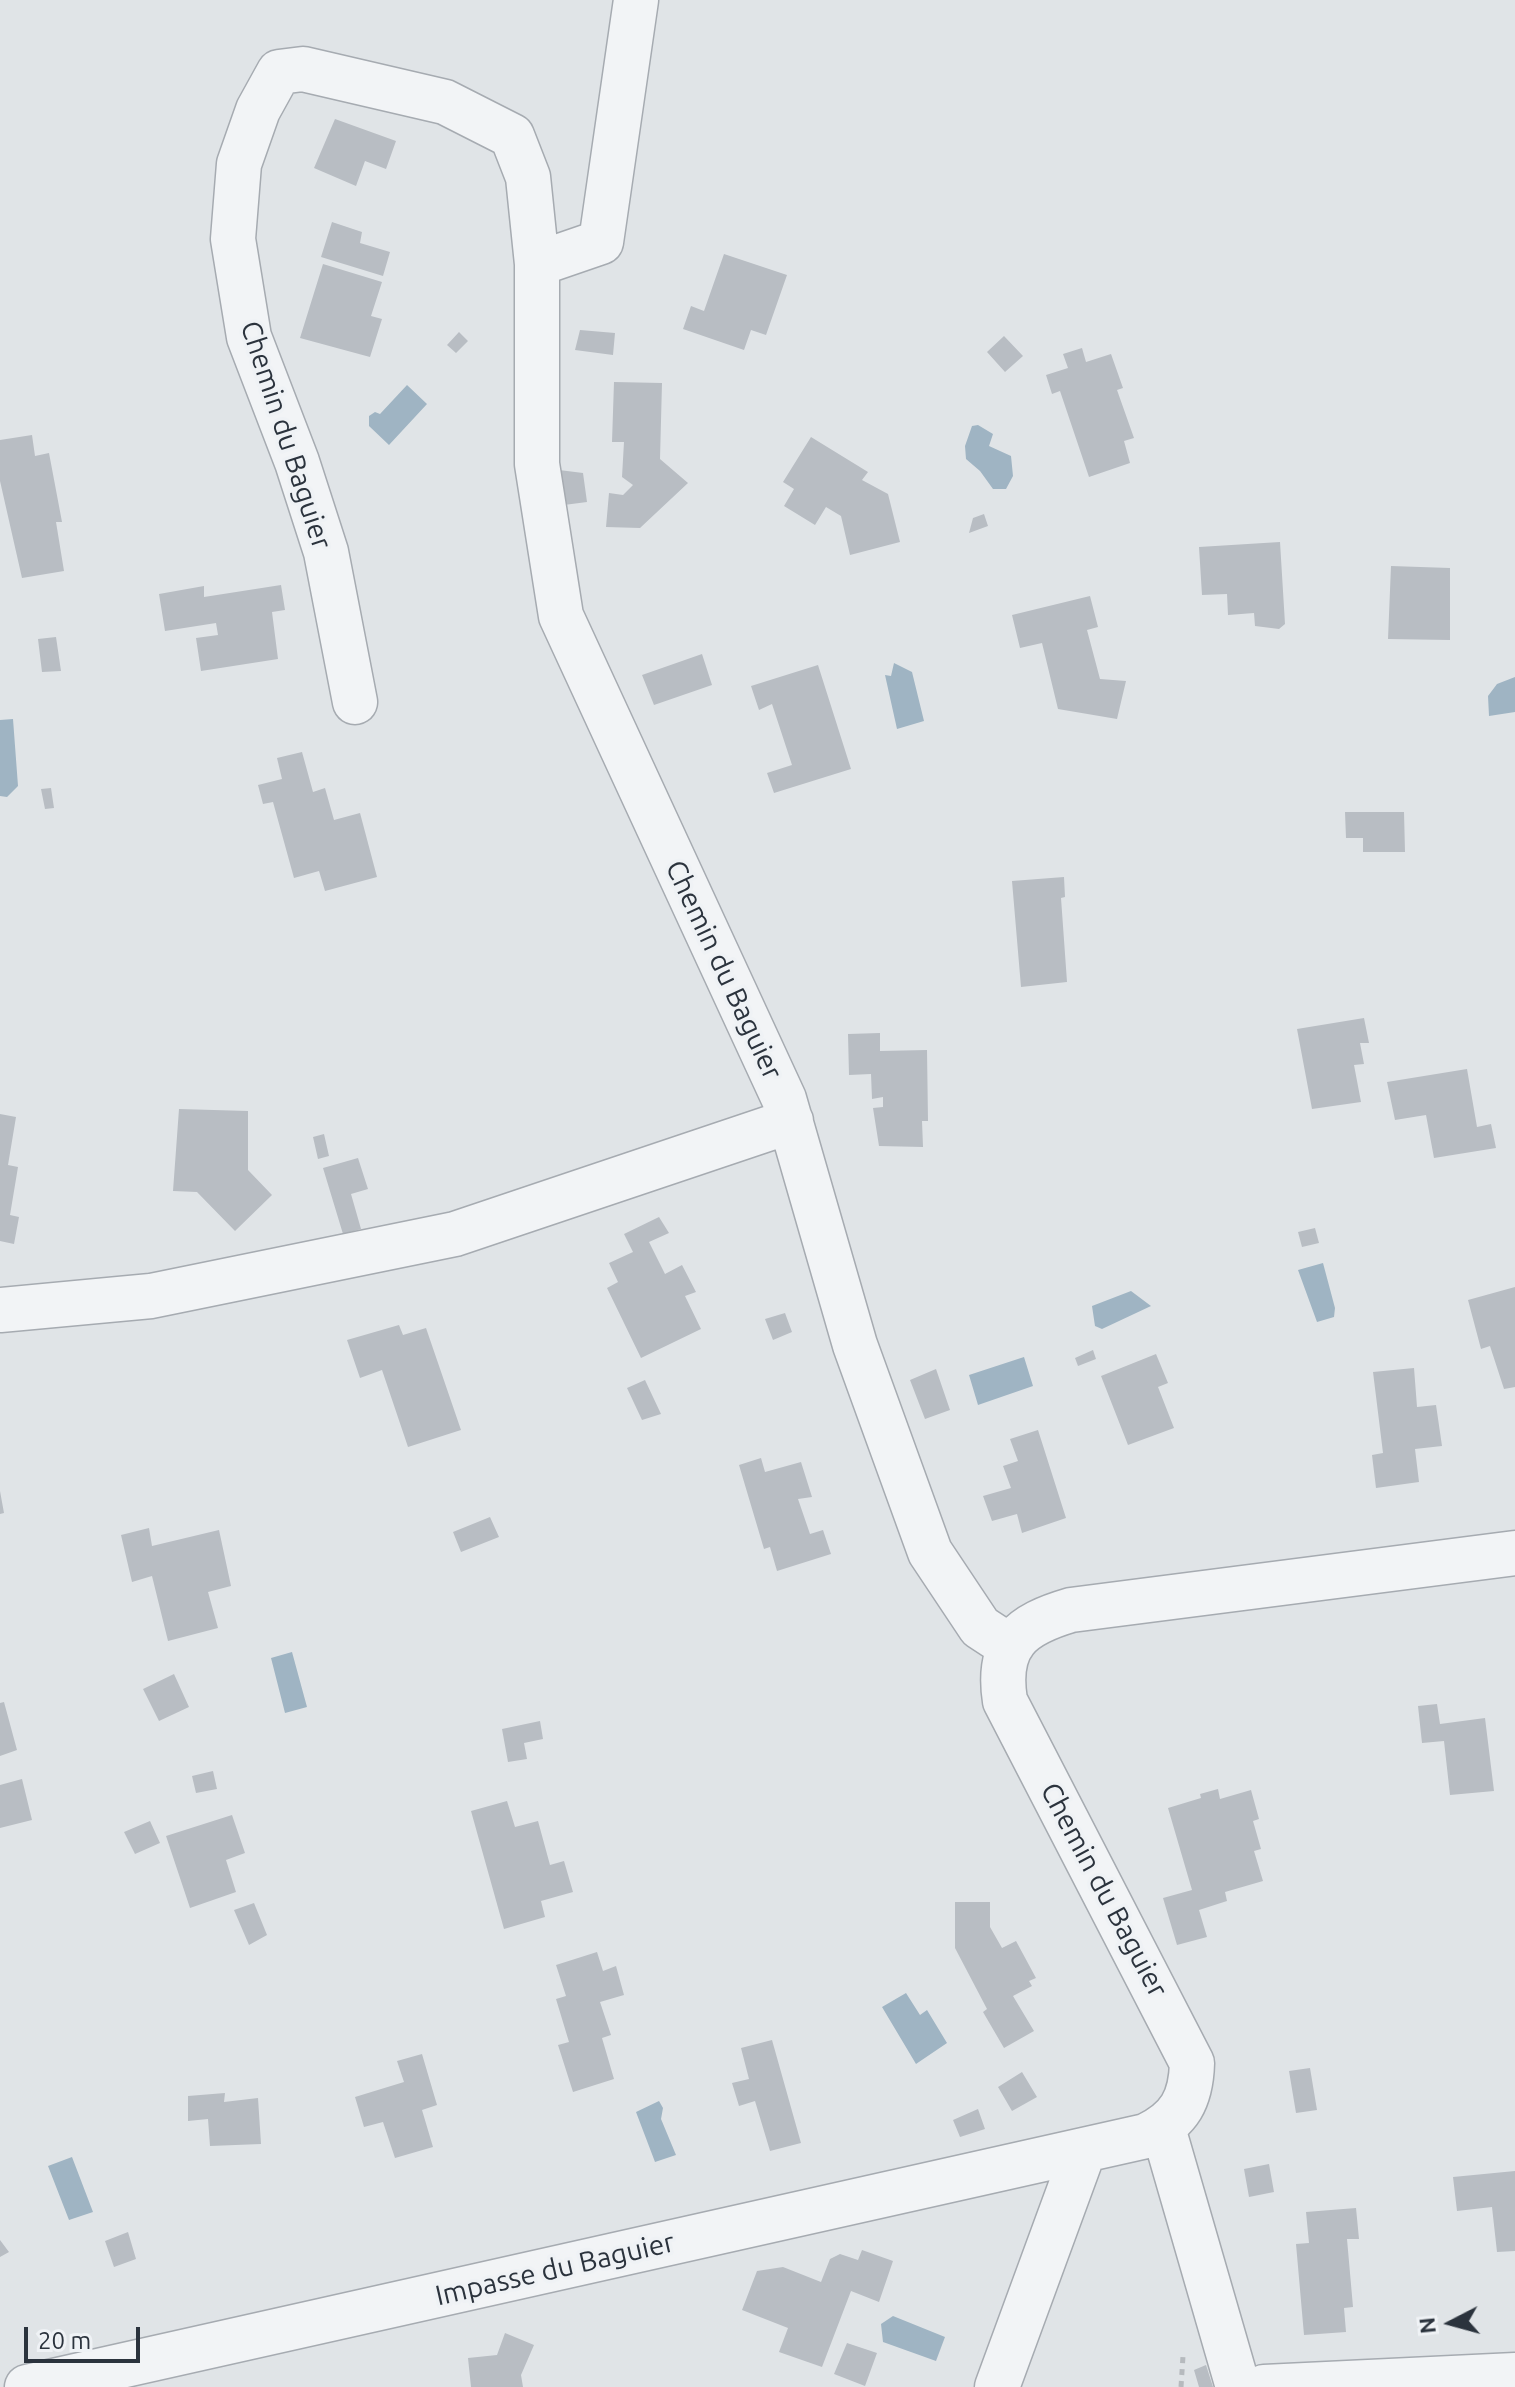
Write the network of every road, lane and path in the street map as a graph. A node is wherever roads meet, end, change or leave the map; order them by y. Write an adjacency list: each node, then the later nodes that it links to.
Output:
1 (636, 0): 2 (street)
2 (537, 264): 3 (street, Chemin du Baguier); 4 (street, Chemin du Baguier)
3 (355, 702)
4 (791, 1121): 5 (street); 7 (street, Chemin du Baguier)
5 (0, 1310)
6 (1515, 1553): 7 (street)
7 (1009, 1646): 8 (street, Chemin du Baguier)
8 (1163, 2128): 9 (street); 13 (street)
9 (1084, 2150): 11 (street, Impasse du Baguier); 12 (street)
10 (1515, 2375): 14 (street)
11 (27, 2387)
12 (997, 2387)
13 (1238, 2387)
14 (1264, 2387)

